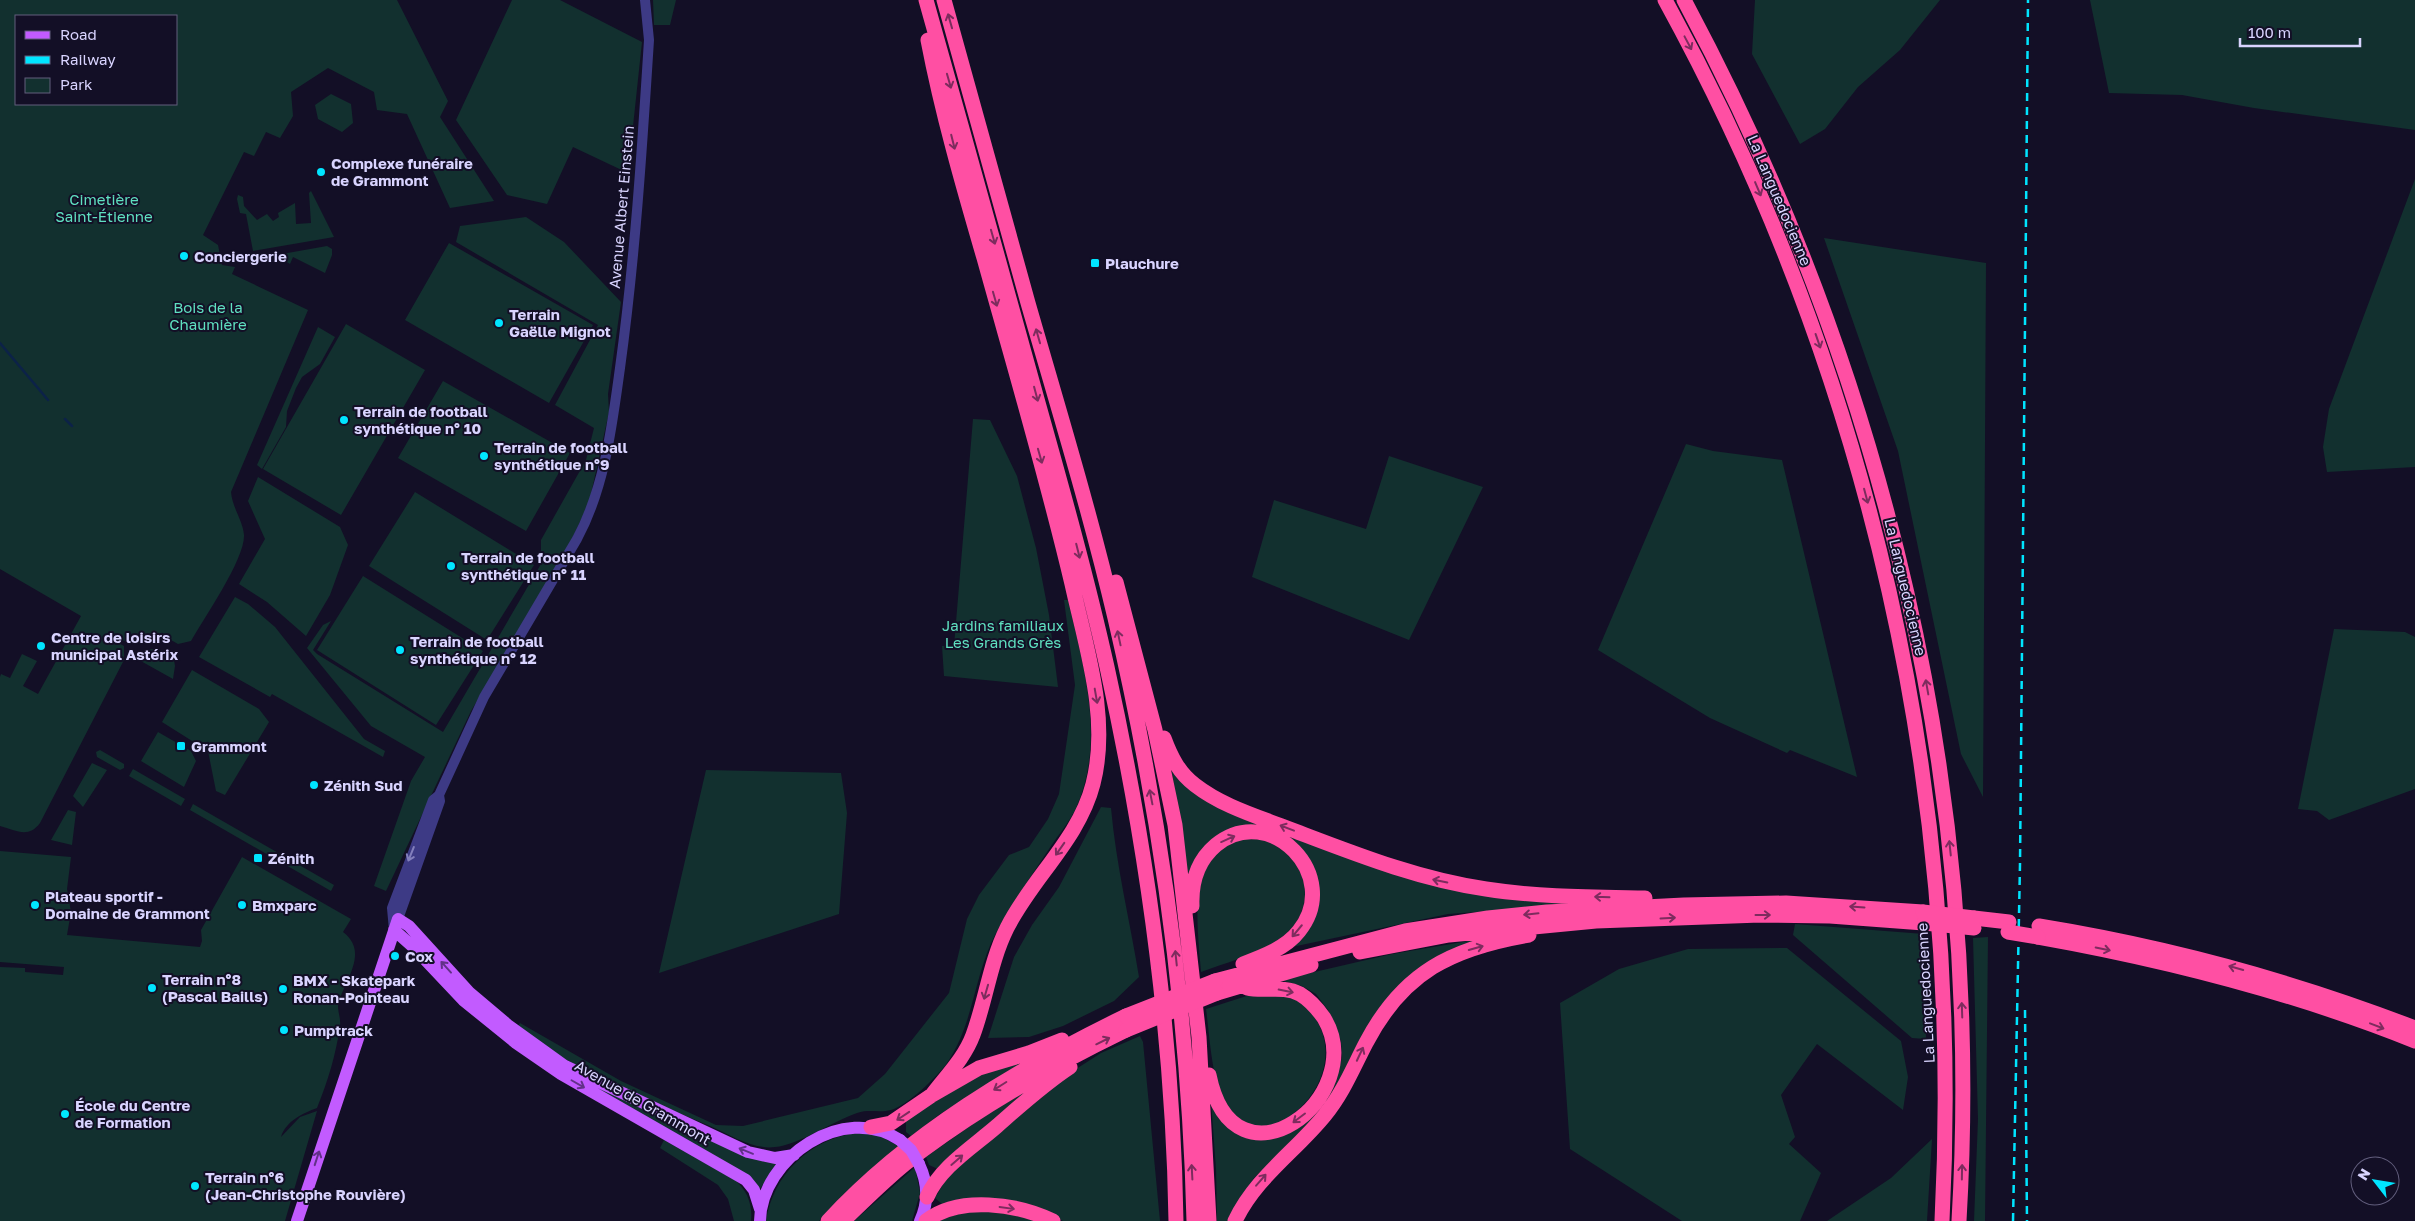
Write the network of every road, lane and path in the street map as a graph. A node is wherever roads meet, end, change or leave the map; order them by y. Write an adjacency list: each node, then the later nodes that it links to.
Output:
1 (645, 0): 12 (street, Avenue Albert Einstein)
2 (921, 0): 25 (highway, one-way to 25)
3 (926, 0): 36 (highway, one-way to 36)
4 (944, 0): 7 (highway, one-way to 4)
5 (1665, 0): 40 (highway, La Languedocienne, one-way to 40)
6 (1684, 0): 41 (highway, La Languedocienne, one-way to 6)
7 (1098, 551): 8 (highway); 37 (highway, one-way to 7)
8 (1144, 683): 9 (highway, one-way to 8); 15 (highway)
9 (1684, 905): 10 (highway, one-way to 9); 17 (highway, one-way to 17)
10 (1923, 918): 11 (highway, one-way to 10); 13 (highway, bridge)
11 (1567, 923): 17 (highway); 39 (highway, one-way to 11)
12 (396, 925): 14 (main road, Avenue de Grammont); 16 (main road, Avenue Albert Einstein); 20 (main road, Avenue de Grammont, one-way to 12)
13 (2038, 932): 21 (highway, one-way to 13); 23 (highway, one-way to 23)
14 (412, 946): 16 (main road); 20 (main road, Avenue de Grammont)
15 (1189, 950): 17 (highway, one-way to 17); 22 (highway)
16 (387, 951): 30 (main road, Avenue Albert Einstein, one-way to 16)
17 (1234, 981): 18 (highway, bridge); 22 (highway, one-way to 22)
18 (1126, 1023): 19 (highway); 24 (highway, one-way to 18)
19 (1103, 1027): 25 (highway); 31 (highway, one-way to 31)
20 (503, 1028): 27 (main road, Avenue de Grammont, one-way to 20); 29 (main road, Avenue de Grammont, one-way to 29)
21 (2415, 1028)
22 (1199, 1037): 38 (highway)
23 (2415, 1041)
24 (1079, 1053): 28 (highway, one-way to 24); 32 (highway)
25 (932, 1095): 26 (highway, one-way to 26)
26 (871, 1127): 27 (main road); 28 (main road, bridge)
27 (794, 1155): 29 (main road)
28 (926, 1197): 33 (main road)
29 (760, 1215)
30 (297, 1221)
31 (828, 1221)
32 (843, 1221)
33 (920, 1221)
34 (926, 1221): 35 (highway, one-way to 35)
35 (1053, 1221)
36 (1176, 1221)
37 (1194, 1221)
38 (1209, 1221)
39 (1235, 1221)
40 (1942, 1221)
41 (1960, 1221)

